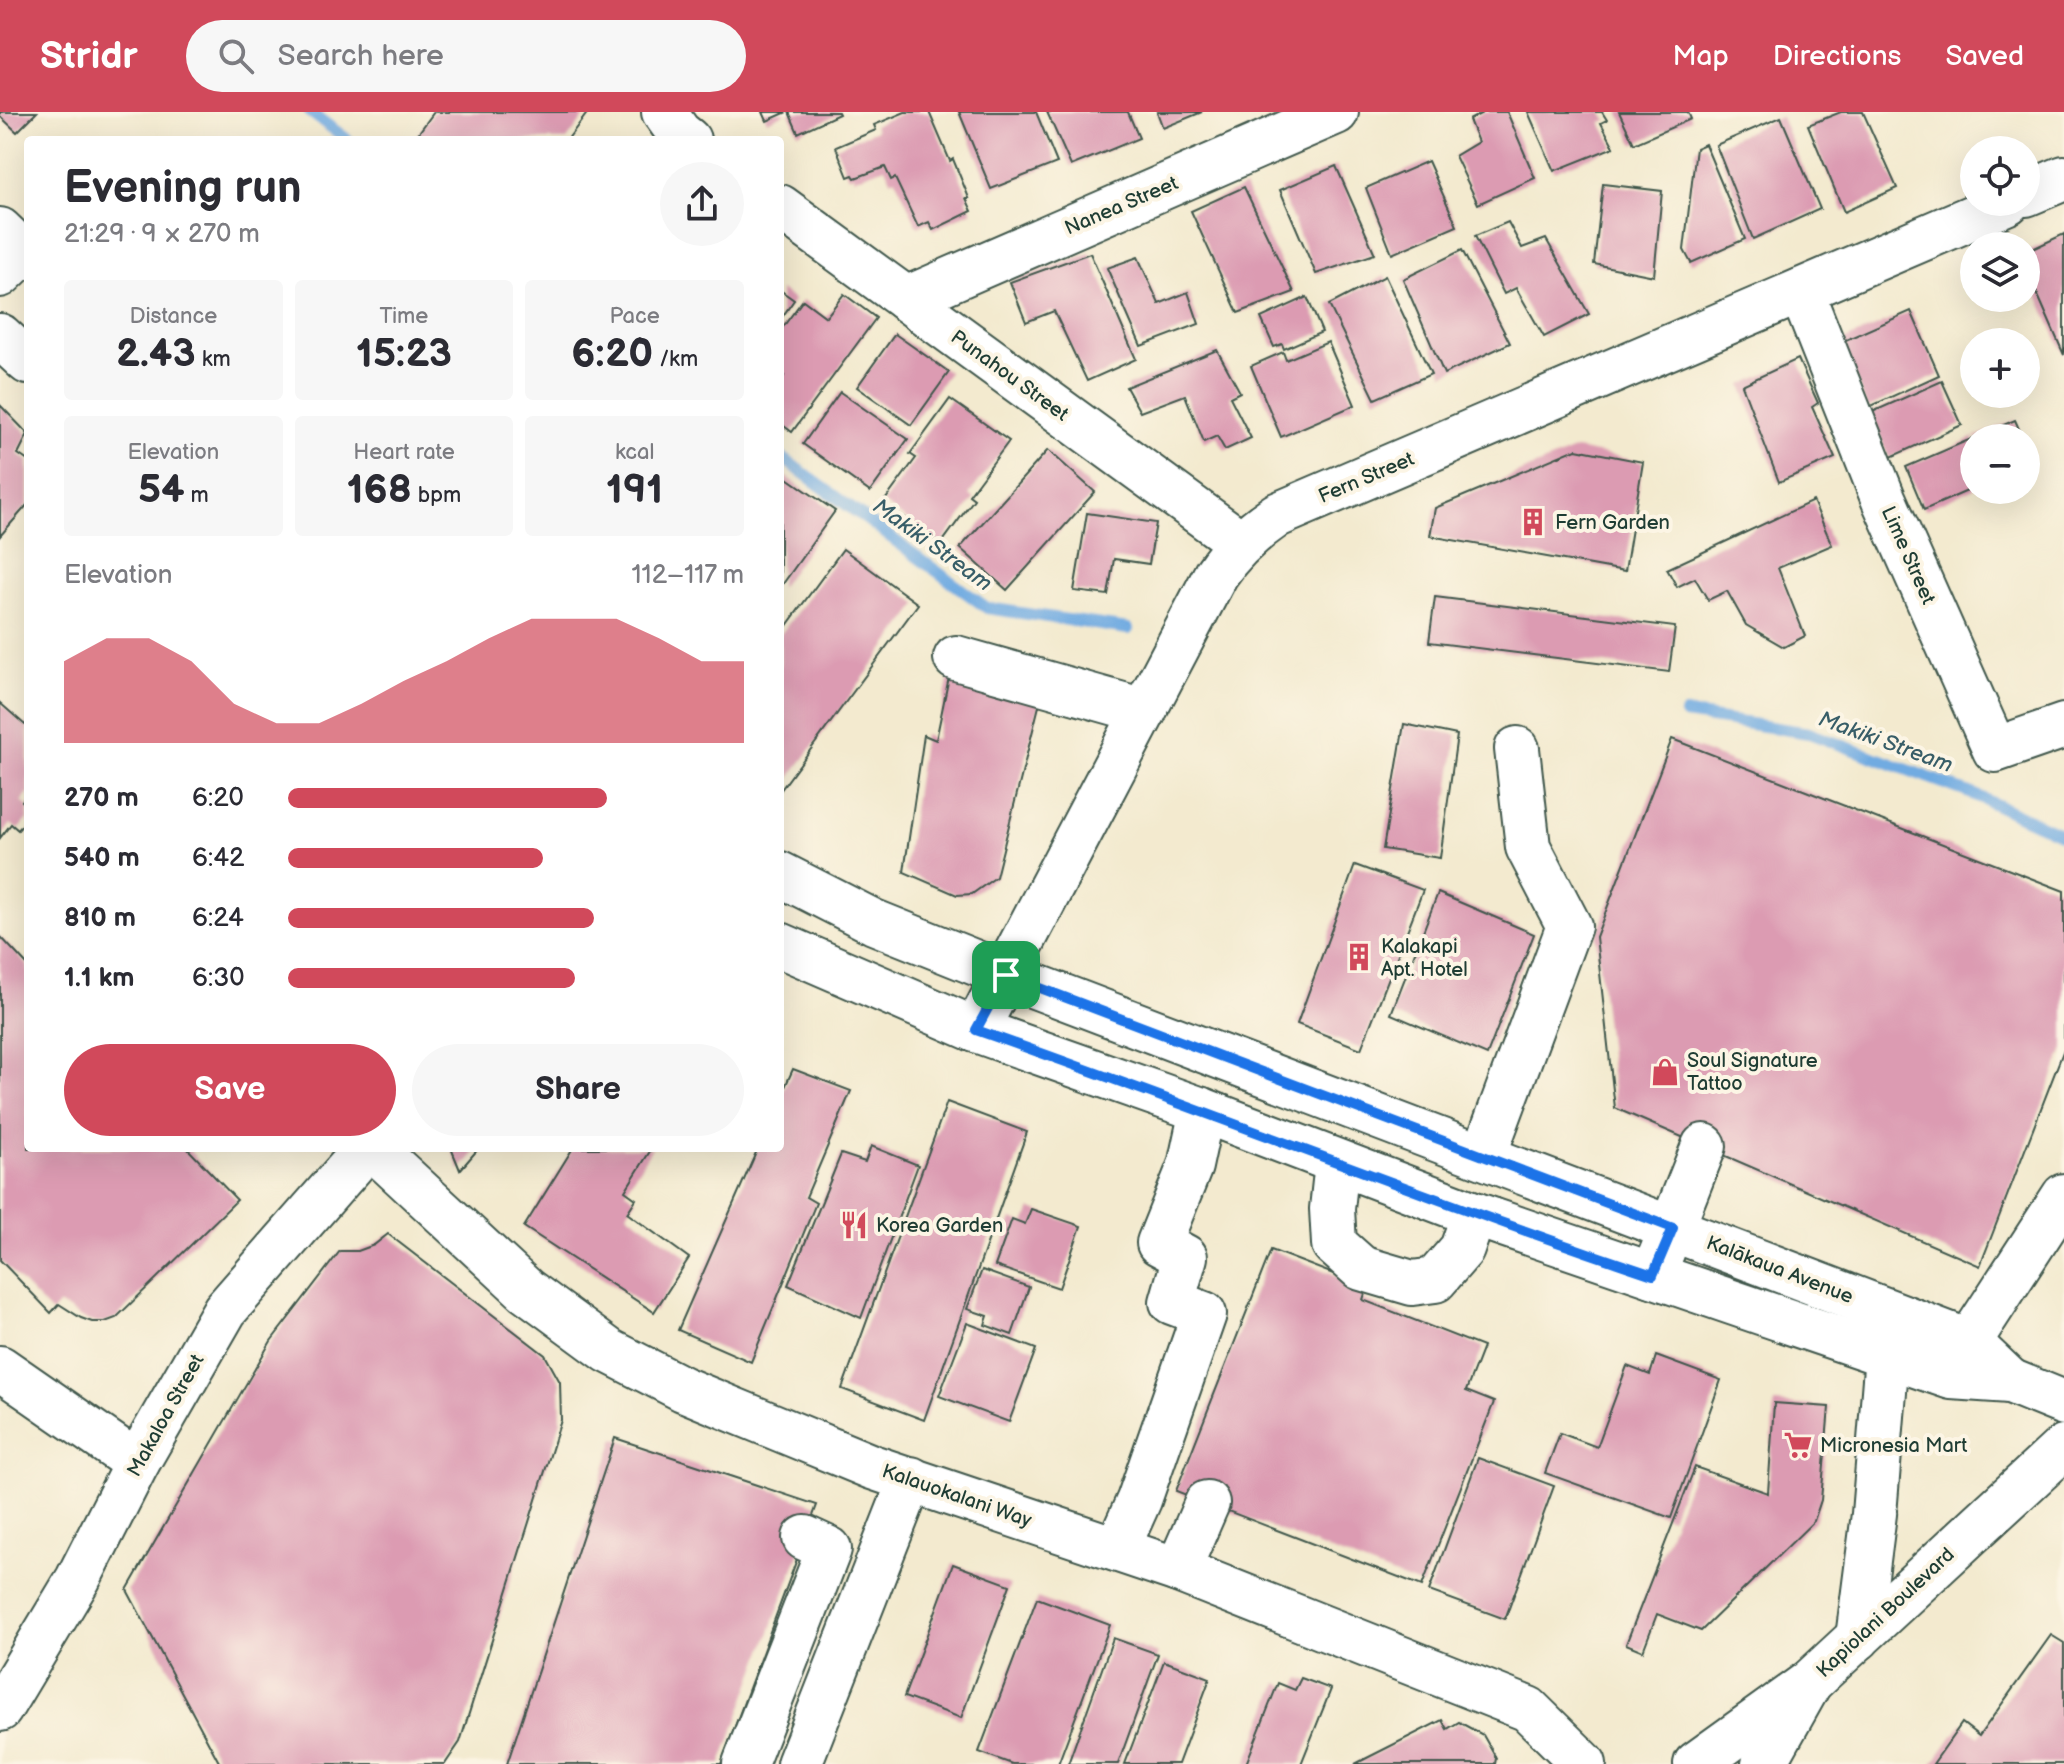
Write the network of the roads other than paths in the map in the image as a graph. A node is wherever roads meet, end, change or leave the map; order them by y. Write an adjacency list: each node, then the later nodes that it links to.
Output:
1 (664, 112): 3 (street)
2 (1336, 112): 9 (street, Nanea Street)
3 (683, 136)
4 (2064, 178): 5 (street)
5 (2040, 188)
6 (784, 210): 9 (street, Punahou Street)
7 (1975, 216): 8 (street, Fern Street)
8 (1801, 291): 12 (street, Fern Street); 15 (street, Lime Street)
9 (906, 299): 12 (street, Punahou Street)
10 (0, 336): 11 (street)
11 (24, 358)
12 (1241, 543): 14 (street, Fern Street)
13 (956, 658): 14 (street)
14 (1144, 711): 19 (street, Fern Street)
15 (2064, 726)
16 (1517, 749): 25 (street)
17 (784, 876): 19 (street, Kalākaua Avenue)
18 (784, 947): 20 (street, Kalākaua Avenue)
19 (1006, 975): 20 (street, Fern Street); 25 (street, Kalākaua Avenue)
20 (976, 1030): 21 (street, Kalākaua Avenue)
21 (1202, 1110): 26 (street, Kalākaua Avenue); 41 (street)
22 (1704, 1146): 29 (street)
23 (366, 1152): 37 (street, Makaloa Street)
24 (374, 1152): 38 (street, Kalauokalani Way)
25 (1484, 1155): 29 (street, Kalākaua Avenue)
26 (1337, 1163): 28 (street, Kalākaua Avenue); 28 (street)
27 (2064, 1196): 31 (street)
28 (1474, 1214): 30 (street, Kalākaua Avenue)
29 (1673, 1228): 30 (street); 31 (street, Kalākaua Avenue)
30 (1653, 1275): 32 (street, Kalākaua Avenue)
31 (1969, 1342): 34 (street, Kalākaua Avenue)
32 (1887, 1355): 34 (street, Kalākaua Avenue); 43 (street)
33 (0, 1368): 37 (street)
34 (2010, 1381): 35 (street, Kalākaua Avenue)
35 (2064, 1403)
36 (2064, 1447): 43 (street, Kapiolani Boulevard)
37 (137, 1463): 45 (street, Makaloa Street)
38 (911, 1479): 41 (street, Kalauokalani Way); 47 (street)
39 (1207, 1503): 42 (street)
40 (805, 1538): 46 (street)
41 (1117, 1549): 42 (street, Kalauokalani Way)
42 (1178, 1570): 48 (street, Kalauokalani Way)
43 (1858, 1638): 44 (street, Kapiolani Boulevard)
44 (1810, 1682): 49 (street, Kapiolani Boulevard); 50 (street)
45 (0, 1709)
46 (745, 1764)
47 (799, 1764)
48 (1584, 1764)
49 (1696, 1764)
50 (1764, 1764)

